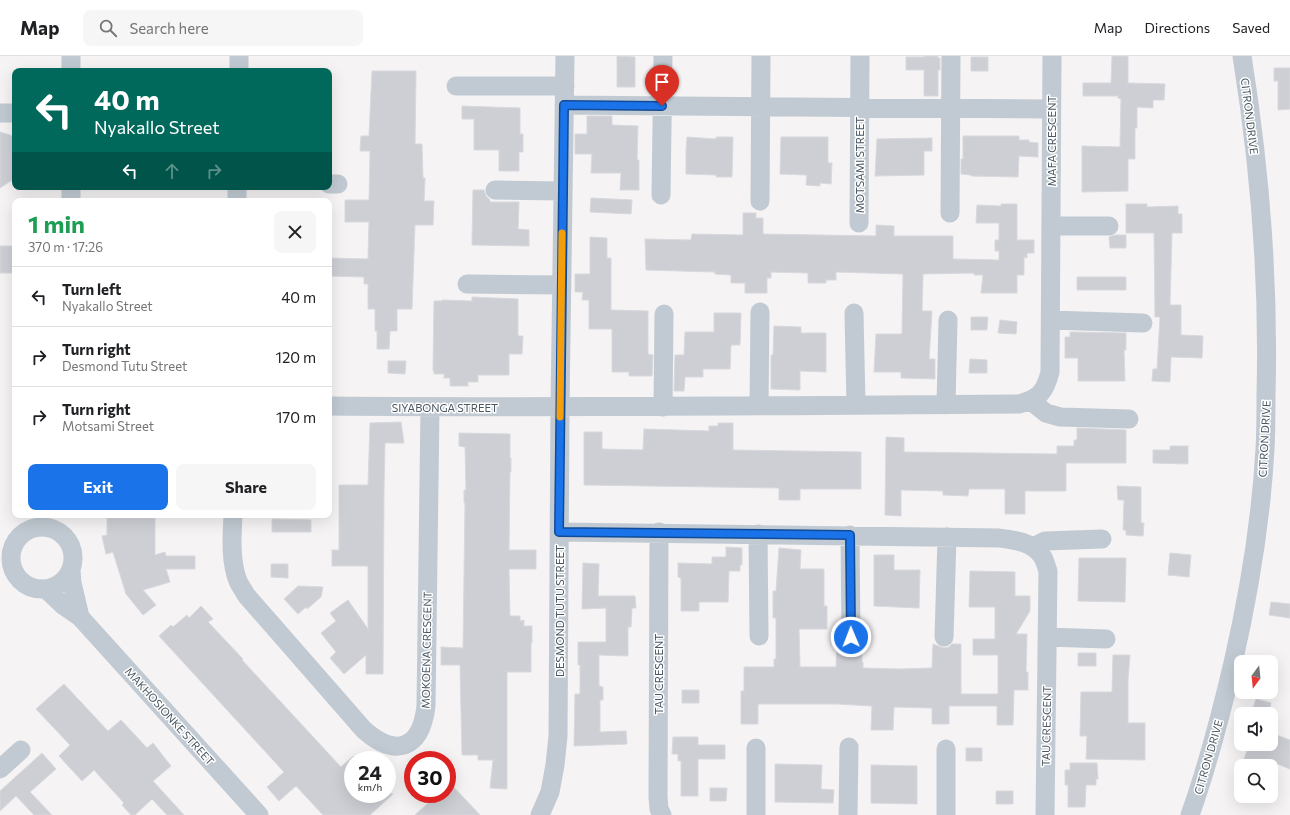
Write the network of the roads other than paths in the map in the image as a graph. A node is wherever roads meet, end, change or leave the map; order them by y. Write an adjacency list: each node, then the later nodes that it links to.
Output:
1 (71, 56): 10 (street)
2 (239, 56): 11 (street)
3 (565, 56): 13 (street, DESMOND TUTU STREET)
4 (663, 56): 15 (street)
5 (762, 56): 16 (street)
6 (860, 56): 17 (street, MOTSAMI STREET)
7 (951, 56): 18 (street)
8 (1052, 56): 19 (street, MAFA CRESCENT)
9 (1242, 56): 80 (street, CITRON DRIVE)
10 (71, 68)
11 (239, 68)
12 (456, 86): 13 (street)
13 (564, 86): 14 (street, DESMOND TUTU STREET)
14 (564, 105): 15 (street, MOTSAMI STREET); 23 (street, DESMOND TUTU STREET)
15 (662, 106): 16 (street, MOTSAMI STREET); 24 (street)
16 (760, 106): 17 (street, MOTSAMI STREET); 25 (street)
17 (860, 107): 18 (street, MOTSAMI STREET); 27 (street, MOTSAMI STREET)
18 (951, 108): 19 (street, MOTSAMI STREET); 26 (street)
19 (1052, 109): 28 (street, MAFA CRESCENT)
20 (0, 113): 21 (street)
21 (12, 113)
22 (495, 190): 23 (street)
23 (563, 191): 31 (street, DESMOND TUTU STREET)
24 (661, 195)
25 (760, 201)
26 (950, 213)
27 (859, 223)
28 (1051, 226): 29 (street); 36 (street, MAFA CRESCENT)
29 (1109, 226)
30 (467, 284): 31 (street)
31 (562, 285): 44 (street, DESMOND TUTU STREET)
32 (760, 312): 41 (street)
33 (854, 312): 42 (street)
34 (664, 314): 45 (street)
35 (948, 320): 39 (street)
36 (1050, 320): 37 (street); 38 (street, MAFA CRESCENT)
37 (1144, 323)
38 (1031, 401): 39 (street); 46 (street)
39 (946, 405): 42 (street)
40 (332, 406): 43 (street, SIYABONGA STREET)
41 (759, 406): 42 (street); 45 (street)
42 (856, 406)
43 (430, 407): 44 (street, SIYABONGA STREET); 48 (street, MOKOENA CRESCENT)
44 (560, 407): 45 (street); 50 (street, DESMOND TUTU STREET)
45 (663, 407)
46 (1129, 419)
47 (62, 518): 53 (street)
48 (233, 518)
49 (33, 526): 53 (street); 57 (street); 59 (street)
50 (559, 532): 51 (street); 74 (street, DESMOND TUTU STREET)
51 (659, 532): 52 (street); 75 (street, TAU CRESCENT)
52 (758, 534): 54 (street); 63 (street)
53 (63, 535): 60 (street)
54 (850, 535): 55 (street); 65 (street)
55 (947, 537): 58 (street); 66 (street)
56 (1102, 539): 58 (street)
57 (0, 542)
58 (1033, 547): 64 (street, TAU CRESCENT)
59 (7, 570): 61 (street)
60 (71, 570): 61 (street); 62 (street, MAKHOSIONKE STREET)
61 (46, 589): 62 (street, MAKHOSIONKE STREET)
62 (80, 618): 73 (street, MAKHOSIONKE STREET)
63 (758, 636)
64 (1047, 636): 67 (street); 79 (street, TAU CRESCENT)
65 (851, 637)
66 (944, 637)
67 (1106, 639)
68 (850, 747): 77 (street)
69 (756, 748): 76 (street)
70 (946, 749): 78 (street)
71 (21, 750): 72 (street)
72 (0, 768)
73 (259, 815)
74 (540, 815)
75 (662, 815)
76 (756, 815)
77 (848, 815)
78 (946, 815)
79 (1045, 815)
80 (1190, 815)

